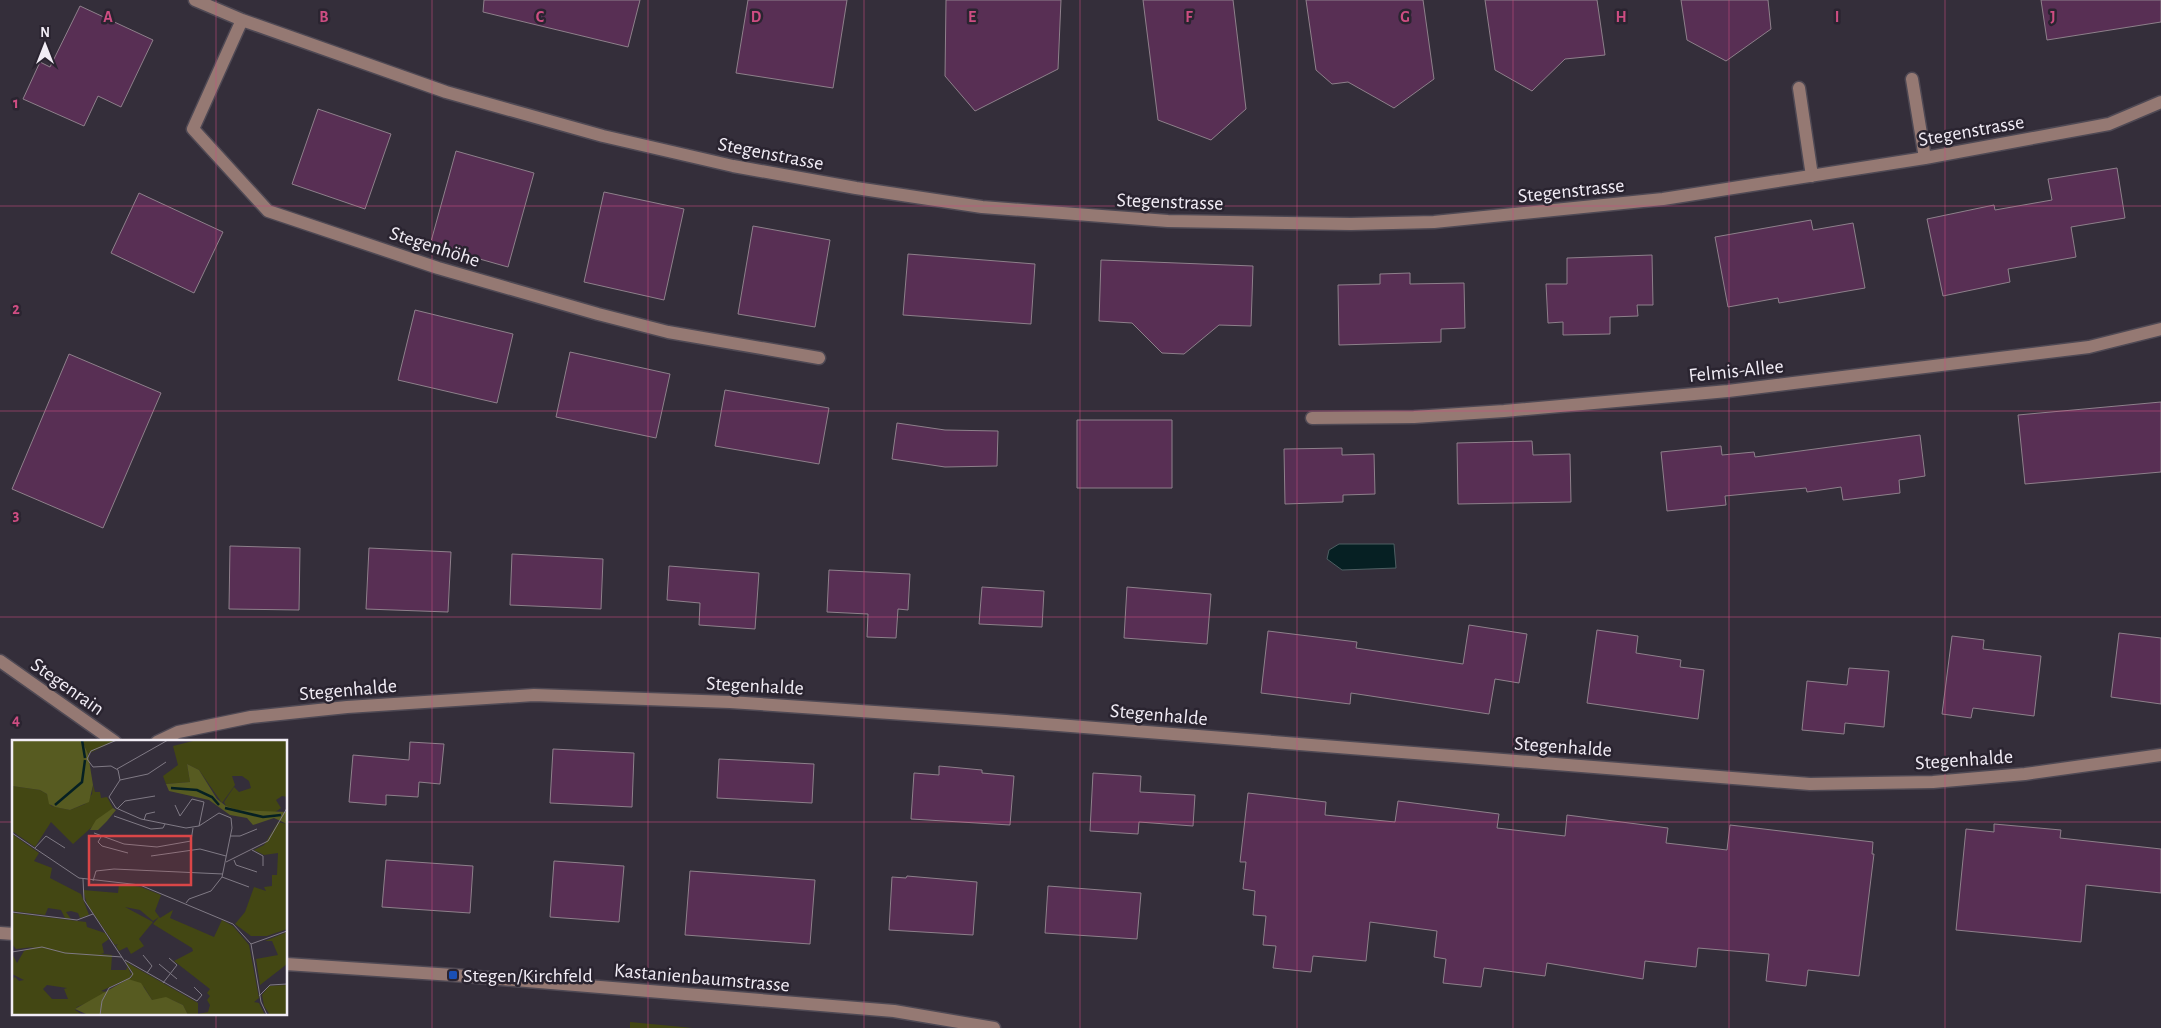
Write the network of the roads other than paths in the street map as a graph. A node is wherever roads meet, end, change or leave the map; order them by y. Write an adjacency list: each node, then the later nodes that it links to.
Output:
1 (195, 0): 2 (street, Stegenstrasse)
2 (242, 20): 7 (street, Stegenstrasse); 9 (street, Stegenhöhe)
3 (1912, 79): 6 (street)
4 (1799, 88): 7 (street)
5 (2161, 102): 6 (street, Stegenstrasse)
6 (1925, 158): 7 (street, Stegenstrasse)
7 (1812, 176)
8 (2161, 329): 10 (street, Felmis-Allee)
9 (819, 358)
10 (1312, 418)
11 (0, 661): 12 (street, Stegenrain)
12 (112, 740)
13 (161, 740): 14 (street, Stegenhalde)
14 (2161, 755)
15 (288, 964): 16 (street, Kastanienbaumstrasse)
16 (994, 1028)

